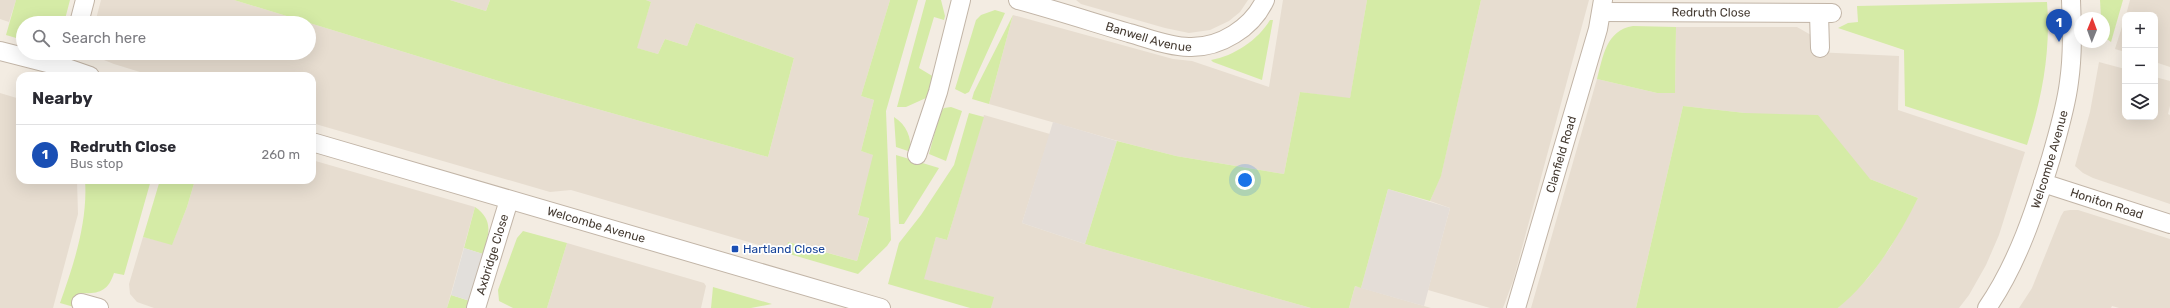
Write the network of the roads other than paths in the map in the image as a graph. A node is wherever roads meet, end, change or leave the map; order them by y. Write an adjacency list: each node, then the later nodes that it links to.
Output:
1 (85, 0): 8 (street)
2 (961, 0): 15 (street)
3 (1018, 0): 6 (street, Banwell Avenue)
4 (1265, 0): 6 (street, Banwell Avenue)
5 (2071, 0): 16 (street, Welcombe Avenue)
6 (1044, 3)
7 (1603, 6): 9 (street, Redruth Close); 23 (street, Clanfield Road)
8 (81, 16)
9 (1820, 48)
10 (0, 50): 11 (street)
11 (16, 52)
12 (69, 60): 13 (street)
13 (85, 72)
14 (316, 143): 17 (street, Welcombe Avenue)
15 (917, 155)
16 (2043, 183): 18 (street, Honiton Road); 24 (street, Welcombe Avenue)
17 (509, 200): 21 (street, Axbridge Close); 22 (street, Welcombe Avenue)
18 (2170, 224)
19 (81, 303): 20 (street)
20 (99, 308)
21 (476, 308)
22 (881, 308)
23 (1516, 308)
24 (1987, 308)

